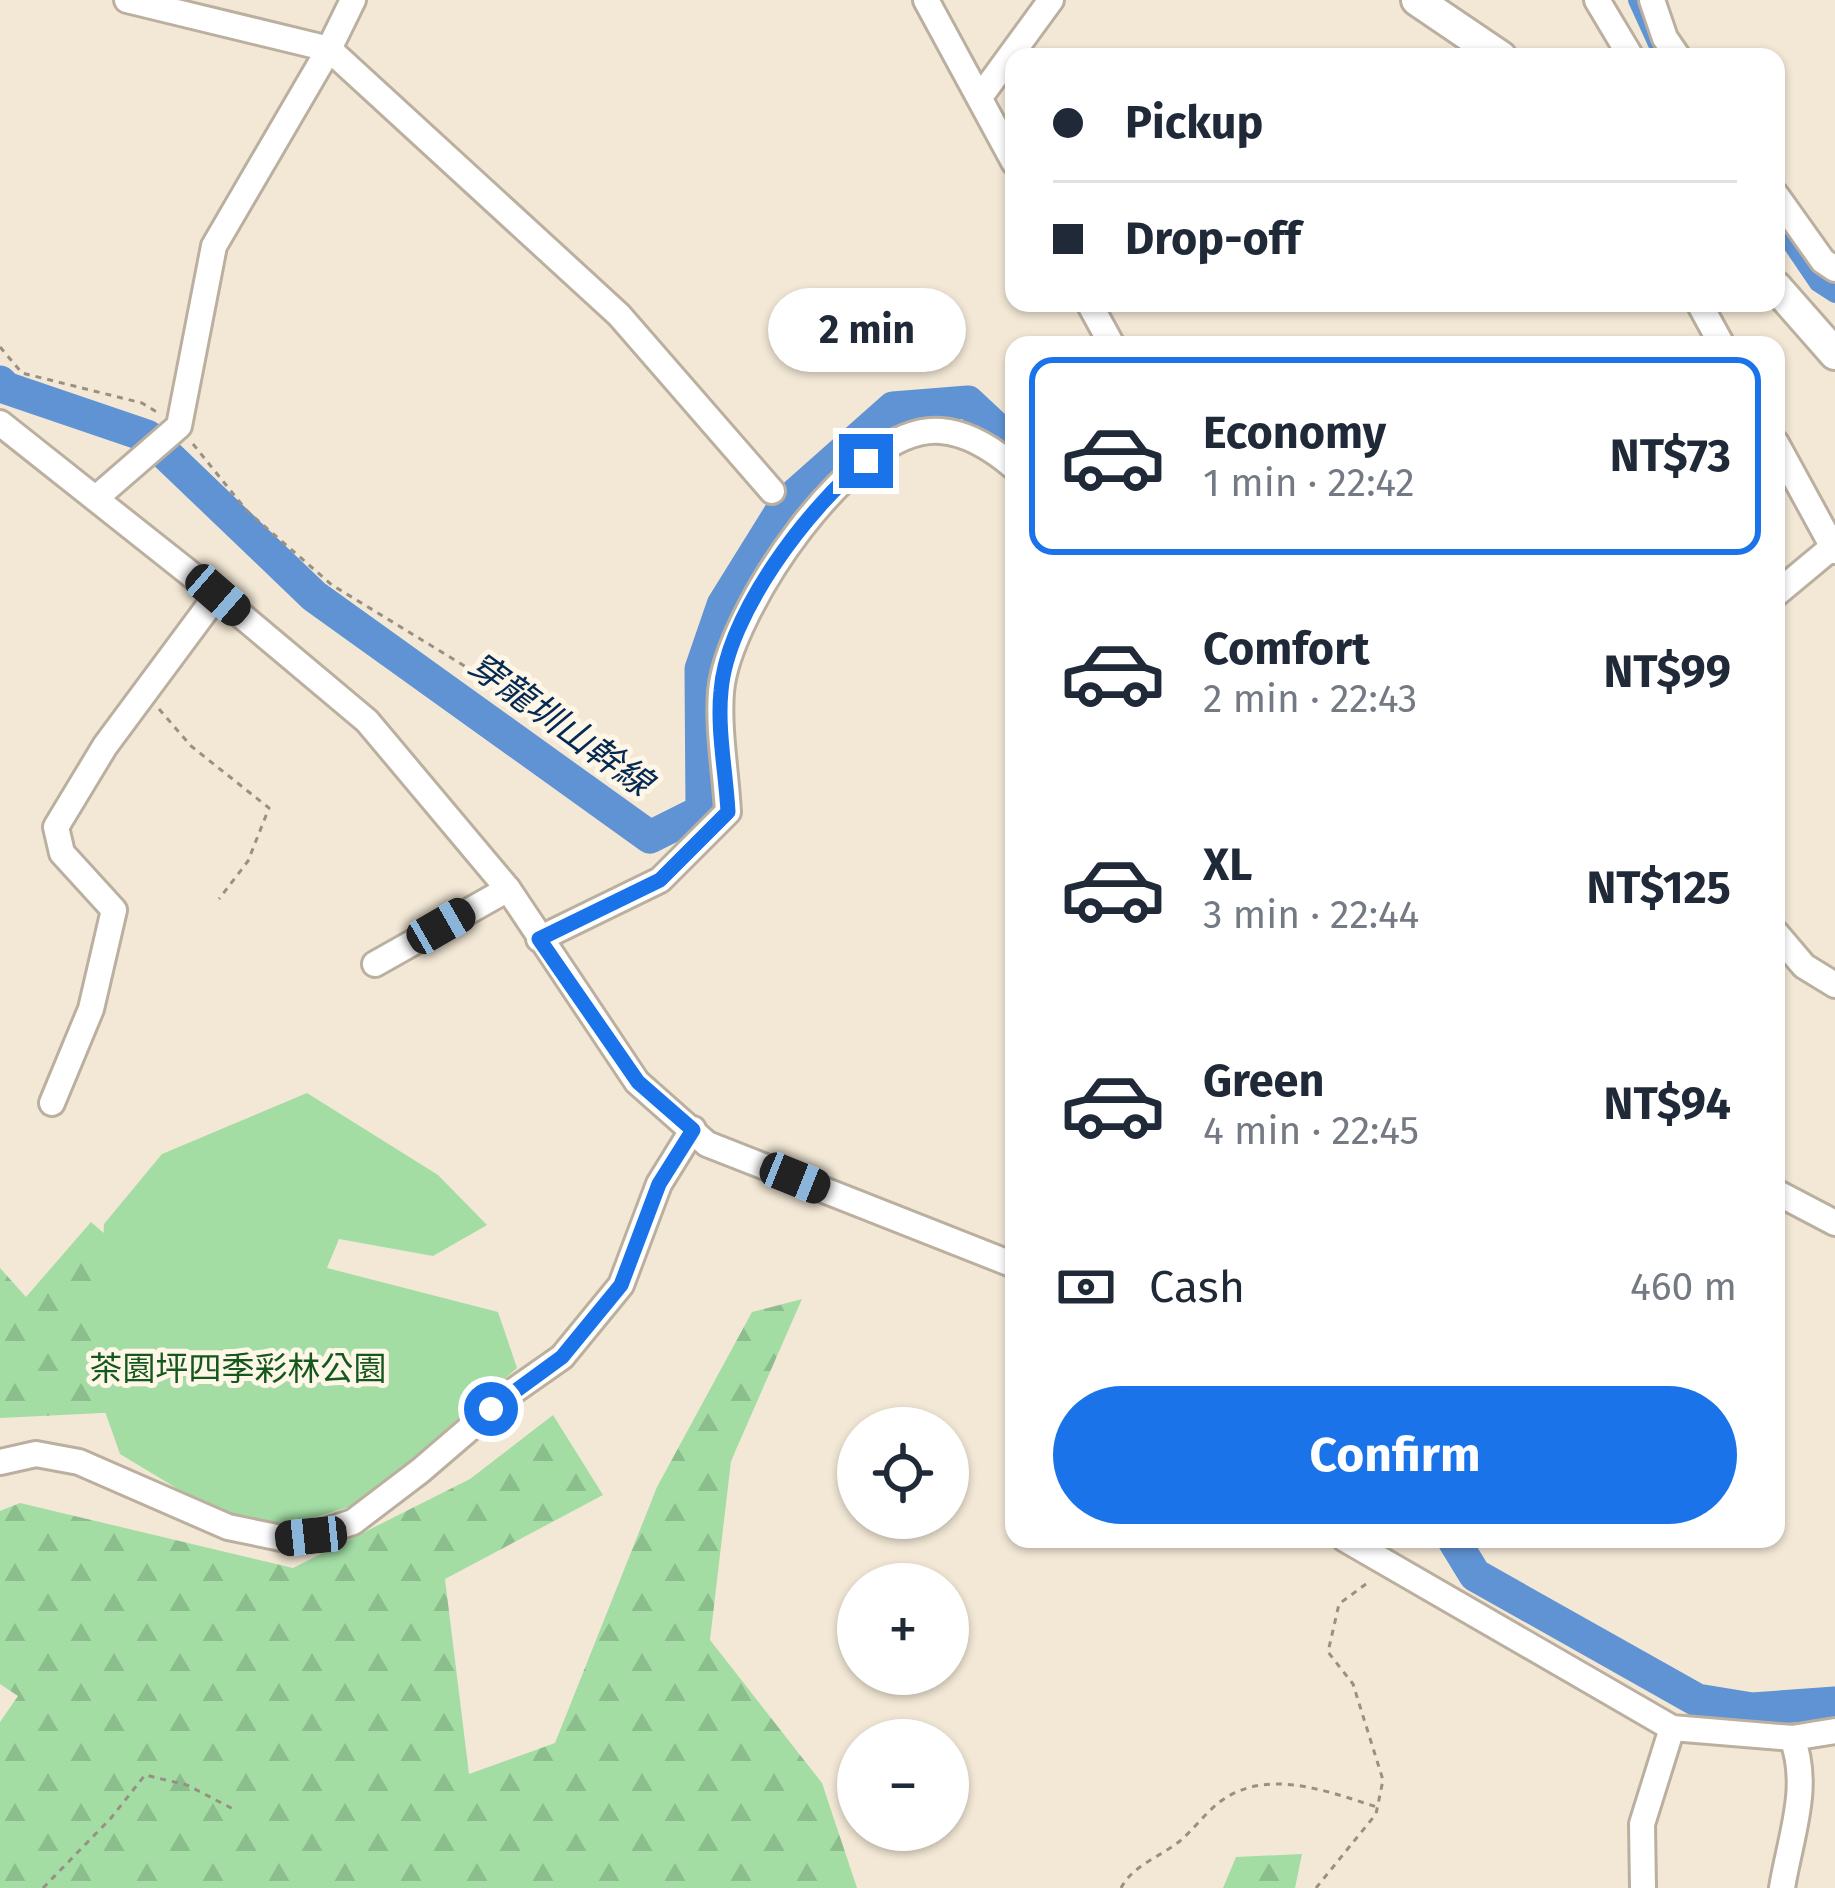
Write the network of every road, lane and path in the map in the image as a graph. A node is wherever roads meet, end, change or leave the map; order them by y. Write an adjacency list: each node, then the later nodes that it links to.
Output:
1 (127, 0): 12 (street)
2 (353, 0): 12 (street)
3 (926, 0): 14 (street)
4 (1051, 0): 8 (street)
5 (1417, 0): 9 (main road)
6 (1597, 0): 10 (street)
7 (1652, 0): 11 (street)
8 (1016, 48)
9 (1488, 48)
10 (1626, 48)
11 (1672, 48)
12 (329, 50): 24 (street); 27 (street)
13 (1005, 63): 14 (street)
14 (980, 97): 15 (street)
15 (1005, 145)
16 (1785, 208): 17 (street)
17 (1835, 269)
18 (1785, 295): 19 (main road)
19 (1804, 314): 20 (street); 22 (main road)
20 (1835, 324)
21 (0, 347): 24 (path)
22 (1835, 354)
23 (0, 423): 28 (street)
24 (177, 429): 28 (street); 32 (path)
25 (1785, 459): 29 (street)
26 (1005, 460): 36 (street)
27 (772, 491)
28 (96, 498): 31 (street)
29 (1834, 547): 30 (street)
30 (1785, 587)
31 (218, 595): 33 (street); 34 (street)
32 (491, 659)
33 (146, 694): 35 (path); 40 (street)
34 (508, 889): 36 (street); 38 (street)
35 (219, 899)
36 (539, 939): 41 (street)
37 (1785, 943): 39 (street)
38 (375, 964)
39 (1835, 985)
40 (52, 1103)
41 (693, 1130): 44 (street); 45 (street)
42 (1785, 1197): 43 (street)
43 (1835, 1222)
44 (1005, 1261)
45 (0, 1462)
46 (1360, 1548): 47 (street)
47 (1391, 1566): 48 (street); 51 (path)
48 (1672, 1728): 50 (street); 56 (street)
49 (1835, 1731): 50 (street)
50 (1792, 1738): 57 (street)
51 (1377, 1807): 54 (path); 55 (path)
52 (235, 1810): 53 (path)
53 (43, 1888)
54 (1121, 1888)
55 (1316, 1888)
56 (1642, 1888)
57 (1782, 1888)

